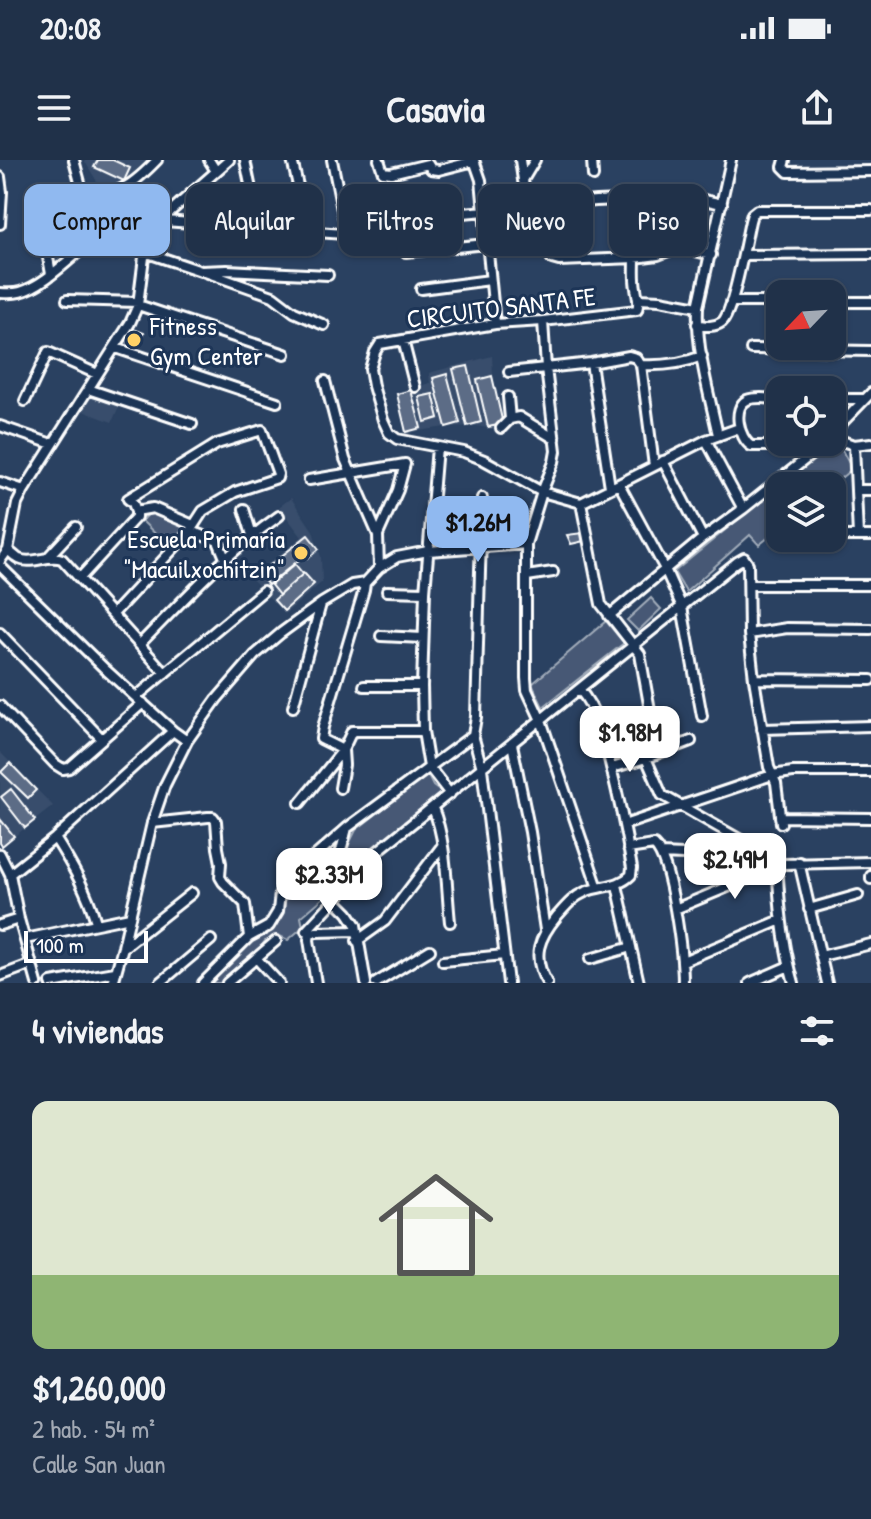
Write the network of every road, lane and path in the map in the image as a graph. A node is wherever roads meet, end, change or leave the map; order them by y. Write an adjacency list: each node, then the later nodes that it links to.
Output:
1 (74, 160): 21 (street)
2 (157, 160): 22 (street)
3 (209, 160): 16 (street)
4 (229, 160): 16 (street)
5 (245, 160): 23 (street)
6 (292, 160): 24 (street)
7 (332, 160): 31 (street)
8 (379, 160): 15 (street)
9 (520, 160): 20 (street)
10 (535, 160): 20 (street)
11 (592, 160): 18 (street)
12 (731, 160): 28 (street)
13 (785, 160): 17 (street)
14 (474, 161): 15 (street); 25 (street)
15 (427, 162)
16 (216, 171): 30 (street)
17 (871, 171)
18 (593, 176)
19 (0, 177): 32 (street)
20 (523, 180): 26 (street)
21 (80, 184)
22 (132, 184)
23 (250, 184)
24 (298, 184)
25 (481, 184)
26 (524, 184)
27 (593, 202): 28 (street)
28 (722, 204): 34 (street)
29 (871, 210): 35 (street)
30 (170, 212)
31 (170, 221)
32 (0, 224)
33 (871, 254): 35 (street)
34 (711, 255): 42 (street); 56 (street)
35 (743, 255): 51 (street)
36 (48, 256): 44 (street)
37 (73, 256): 44 (street)
38 (144, 256): 55 (street)
39 (157, 256): 43 (street)
40 (487, 256): 46 (street)
41 (550, 256): 42 (street)
42 (635, 258): 49 (street)
43 (201, 271): 45 (street); 60 (street)
44 (51, 274): 48 (street)
45 (328, 275)
46 (490, 280): 47 (street); 58 (street)
47 (421, 289)
48 (0, 293)
49 (639, 299): 56 (street); 57 (street, CIRCUITO SANTA FE)
50 (67, 300): 55 (street)
51 (731, 302): 52 (street); 59 (street)
52 (766, 302)
53 (846, 302): 54 (street)
54 (871, 302)
55 (138, 304): 62 (street); 65 (street)
56 (698, 307): 59 (street)
57 (543, 321): 58 (street, CIRCUITO SANTA FE); 69 (street)
58 (495, 324): 61 (street, CIRCUITO SANTA FE)
59 (697, 324): 66 (street)
60 (324, 325)
61 (403, 340): 73 (street); 95 (street, CIRCUITO SANTA FE)
62 (116, 348): 71 (street); 80 (street)
63 (751, 349): 64 (street)
64 (871, 351)
65 (285, 354)
66 (702, 356): 68 (street); 87 (street)
67 (591, 363): 68 (street); 69 (street); 101 (street)
68 (641, 365): 97 (street)
69 (546, 368): 70 (street); 88 (street)
70 (509, 372)
71 (97, 374): 74 (street); 79 (street)
72 (325, 381): 98 (street)
73 (415, 387)
74 (88, 389): 83 (street); 92 (street)
75 (867, 396): 78 (street); 82 (street)
76 (508, 397): 81 (street)
77 (766, 398): 86 (street)
78 (846, 398)
79 (25, 401)
80 (277, 402)
81 (510, 419): 85 (street); 88 (street)
82 (846, 419)
83 (192, 424)
84 (0, 426): 92 (street)
85 (501, 428)
86 (739, 428): 87 (street); 94 (street)
87 (718, 435): 89 (street)
88 (555, 439): 105 (street)
89 (706, 440): 97 (street); 109 (street)
90 (846, 442): 93 (street)
91 (871, 443): 93 (street)
92 (52, 444): 102 (street)
93 (854, 445): 103 (street)
94 (766, 446)
95 (437, 447): 105 (street); 123 (street)
96 (808, 456): 109 (street)
97 (658, 463): 101 (street); 119 (street)
98 (351, 471): 99 (street); 115 (street); 115 (street)
99 (309, 480)
100 (0, 482): 102 (street)
101 (615, 486): 107 (street); 128 (street)
102 (24, 490): 122 (street)
103 (856, 490): 104 (street); 117 (street)
104 (871, 490)
105 (542, 492): 107 (street); 120 (street)
106 (482, 498): 121 (street)
107 (581, 503): 141 (street)
108 (244, 509): 114 (street)
109 (743, 509): 119 (street)
110 (136, 511): 113 (street); 113 (street); 131 (street)
111 (279, 516): 114 (street)
112 (76, 527): 124 (street)
113 (192, 528): 125 (street); 140 (street)
114 (252, 535): 125 (street)
115 (378, 535): 127 (street)
116 (846, 536): 117 (street)
117 (858, 536): 118 (street)
118 (871, 536)
119 (703, 538): 128 (street)
120 (526, 544): 121 (street); 130 (street)
121 (479, 548): 123 (street); 165 (street)
122 (8, 550): 124 (street); 126 (street)
123 (428, 551): 127 (street); 137 (street)
124 (48, 557): 131 (street)
125 (225, 558): 147 (street)
126 (0, 563): 155 (street)
127 (379, 568): 132 (street)
128 (665, 569): 139 (street); 141 (street)
129 (553, 572): 130 (street)
130 (527, 576): 159 (street)
131 (80, 578): 140 (street)
132 (365, 583): 138 (street); 170 (street)
133 (749, 585): 134 (street); 139 (street); 144 (street)
134 (871, 585)
135 (263, 591): 149 (street)
136 (387, 591): 137 (street)
137 (425, 592): 146 (street)
138 (322, 603): 157 (street); 167 (street)
139 (682, 607): 148 (street); 158 (street)
140 (113, 614): 147 (street)
141 (609, 616): 148 (street)
142 (871, 629): 144 (street)
143 (0, 633): 166 (street)
144 (749, 634): 150 (street)
145 (381, 636): 146 (street)
146 (423, 638): 153 (street)
147 (140, 644): 149 (street)
148 (633, 647): 154 (street); 161 (street)
149 (165, 673): 155 (street)
150 (754, 679): 151 (street); 162 (street)
151 (871, 680)
152 (364, 686): 153 (street)
153 (422, 686): 164 (street)
154 (579, 689): 159 (street); 174 (street)
155 (139, 700): 163 (street); 166 (street)
156 (0, 706): 166 (street)
157 (293, 707)
158 (702, 716)
159 (541, 720): 169 (street); 201 (street)
160 (871, 726): 162 (street)
161 (653, 727)
162 (762, 729): 176 (street)
163 (173, 731): 167 (street); 186 (street)
164 (423, 731): 170 (street); 172 (street)
165 (473, 735): 172 (street); 173 (street)
166 (102, 739)
167 (187, 741): 183 (street)
168 (691, 741): 171 (street)
169 (512, 744): 173 (street); 213 (street)
170 (343, 750): 177 (street); 179 (street)
171 (646, 758): 174 (street); 180 (street)
172 (429, 767): 178 (street); 185 (street)
173 (482, 768): 178 (street); 224 (street)
174 (612, 768): 184 (street)
175 (871, 772): 176 (street)
176 (772, 775): 180 (street); 182 (street)
177 (340, 788)
178 (450, 794): 181 (street)
179 (300, 803)
180 (679, 805): 184 (street); 195 (street)
181 (433, 808): 187 (street); 192 (street)
182 (871, 818)
183 (152, 823): 207 (street); 216 (street)
184 (624, 825): 188 (street)
185 (347, 828): 196 (street); 197 (street)
186 (55, 838): 198 (street); 210 (street)
187 (442, 846): 211 (street); 215 (street)
188 (628, 849): 189 (street); 200 (street)
189 (660, 851): 190 (street); 205 (street)
190 (705, 852)
191 (0, 854): 198 (street)
192 (374, 854): 196 (street); 204 (street)
193 (799, 862): 194 (street); 195 (street); 206 (street)
194 (871, 862)
195 (783, 864): 205 (street)
196 (337, 866): 216 (street)
197 (297, 872)
198 (10, 874): 208 (street)
199 (778, 878): 209 (street)
200 (617, 885): 201 (street); 222 (street)
201 (598, 888): 213 (street)
202 (192, 893): 221 (street)
203 (858, 895): 206 (street)
204 (335, 900): 214 (street); 215 (street)
205 (675, 909): 229 (street)
206 (809, 909): 225 (street)
207 (130, 917): 210 (street); 221 (street)
208 (19, 919): 212 (street); 217 (street)
209 (781, 920): 229 (street); 231 (street)
210 (96, 922): 217 (street)
211 (450, 922)
212 (0, 925)
213 (545, 930): 245 (street)
214 (308, 933): 215 (street); 242 (street)
215 (356, 936): 243 (street)
216 (249, 937): 239 (street)
217 (25, 939): 230 (street)
218 (211, 940): 238 (street)
219 (276, 941): 226 (street)
220 (871, 944): 225 (street)
221 (123, 947): 232 (street)
222 (631, 947): 227 (street); 246 (street)
223 (430, 950): 234 (street)
224 (504, 955): 228 (street); 244 (street)
225 (821, 956): 250 (street)
226 (256, 958): 240 (street); 241 (street)
227 (590, 959)
228 (443, 961)
229 (683, 961): 247 (street)
230 (32, 964): 233 (street); 235 (street)
231 (789, 966): 248 (street); 249 (street)
232 (115, 972): 236 (street); 237 (street)
233 (0, 976)
234 (382, 981)
235 (37, 983)
236 (51, 983)
237 (113, 983)
238 (160, 983)
239 (203, 983)
240 (227, 983)
241 (279, 983)
242 (316, 983)
243 (366, 983)
244 (508, 983)
245 (547, 983)
246 (639, 983)
247 (683, 983)
248 (750, 983)
249 (794, 983)
250 (827, 983)

